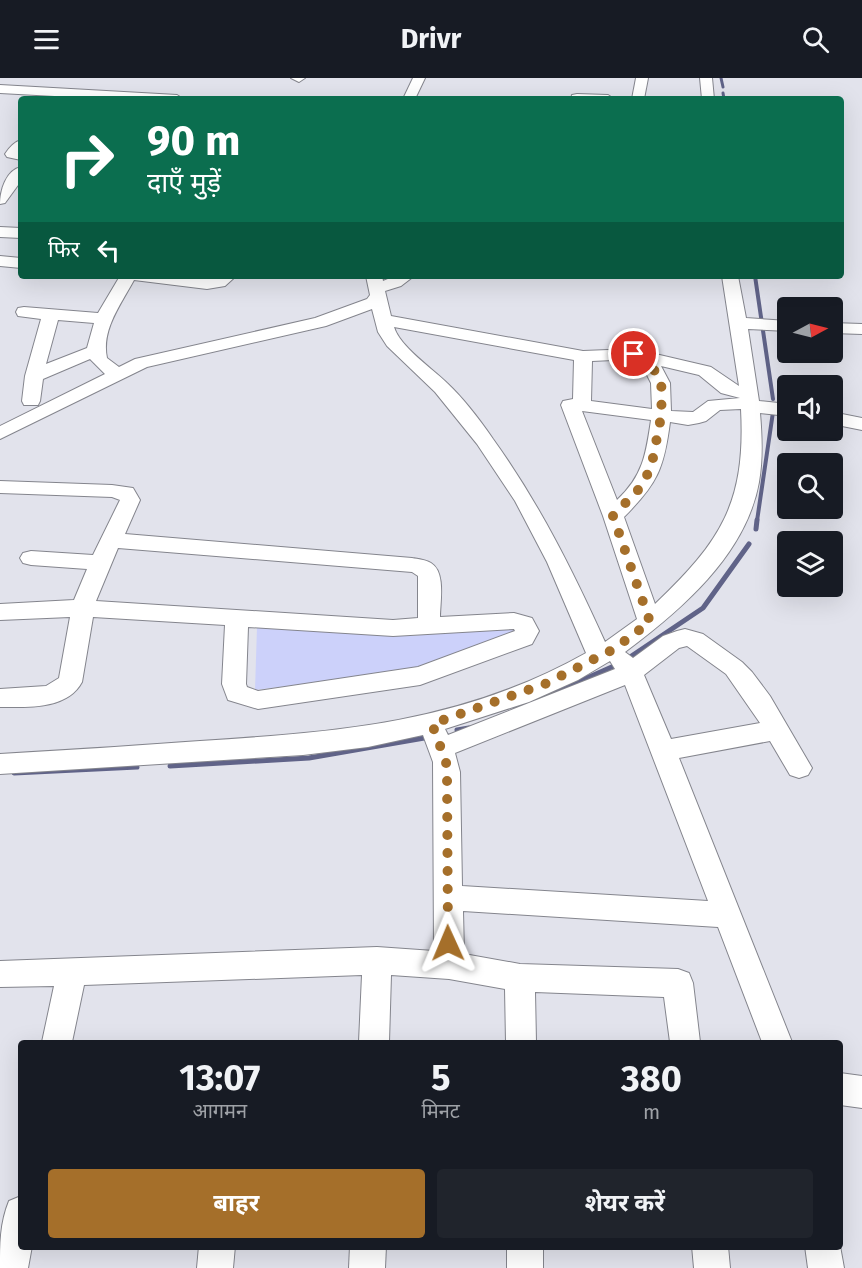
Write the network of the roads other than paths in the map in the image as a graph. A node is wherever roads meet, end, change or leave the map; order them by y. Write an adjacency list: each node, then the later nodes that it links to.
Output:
1 (419, 78): 6 (street)
2 (642, 78): 7 (street)
3 (706, 78): 8 (street)
4 (0, 90): 5 (street)
5 (67, 96)
6 (410, 96)
7 (639, 96)
8 (708, 96)
9 (18, 147): 10 (street)
10 (18, 155)
11 (18, 177): 12 (street)
12 (9, 196)
13 (0, 232): 14 (street)
14 (18, 233)
15 (0, 261): 16 (street)
16 (18, 263)
17 (126, 279): 25 (street)
18 (163, 279): 19 (street)
19 (225, 279)
20 (401, 279): 22 (street)
21 (731, 279): 27 (street)
22 (376, 288): 26 (street); 34 (street)
23 (24, 312): 24 (street)
24 (51, 315): 25 (street); 35 (street)
25 (104, 319): 31 (street)
26 (384, 320): 32 (street); 54 (street)
27 (745, 324): 28 (street); 37 (street)
28 (777, 325)
29 (843, 328): 30 (street)
30 (862, 329)
31 (97, 350): 34 (street); 35 (street)
32 (583, 356): 33 (street); 38 (street)
33 (647, 358): 37 (street); 40 (street)
34 (116, 374): 43 (street)
35 (34, 376): 36 (street)
36 (32, 401)
37 (749, 401): 39 (street); 40 (street); 52 (street)
38 (582, 405): 40 (street); 45 (street)
39 (777, 407)
40 (661, 417): 45 (street)
41 (843, 420): 42 (street)
42 (862, 424)
43 (0, 433)
44 (0, 487): 46 (street)
45 (613, 516): 52 (street)
46 (112, 540): 48 (street); 53 (street)
47 (31, 558): 48 (street)
48 (101, 563): 49 (street)
49 (83, 608): 50 (street); 51 (street); 56 (street)
50 (0, 612)
51 (237, 619): 53 (street); 53 (street)
52 (650, 622): 54 (street)
53 (429, 627)
54 (607, 653): 55 (street); 58 (street)
55 (630, 673): 57 (street); 58 (street); 59 (street)
56 (0, 698)
57 (776, 729): 59 (street); 61 (street)
58 (436, 736): 60 (street); 62 (street)
59 (663, 751): 63 (street)
60 (0, 764)
61 (799, 768)
62 (448, 898): 63 (street); 65 (street)
63 (727, 915): 73 (street)
64 (377, 961): 65 (street); 66 (street); 70 (street)
65 (448, 965): 68 (street)
66 (72, 973): 67 (street); 69 (street)
67 (1, 974)
68 (520, 978): 71 (street); 72 (street)
69 (57, 1040)
70 (374, 1040)
71 (521, 1040)
72 (685, 1040)
73 (776, 1040)
74 (843, 1089): 75 (street)
75 (862, 1092)
76 (18, 1228): 82 (street)
77 (217, 1250): 83 (street)
78 (368, 1250): 84 (street)
79 (525, 1250): 85 (street)
80 (710, 1250): 86 (street)
81 (823, 1250): 87 (street)
82 (10, 1268)
83 (215, 1268)
84 (367, 1268)
85 (525, 1268)
86 (712, 1268)
87 (826, 1268)

